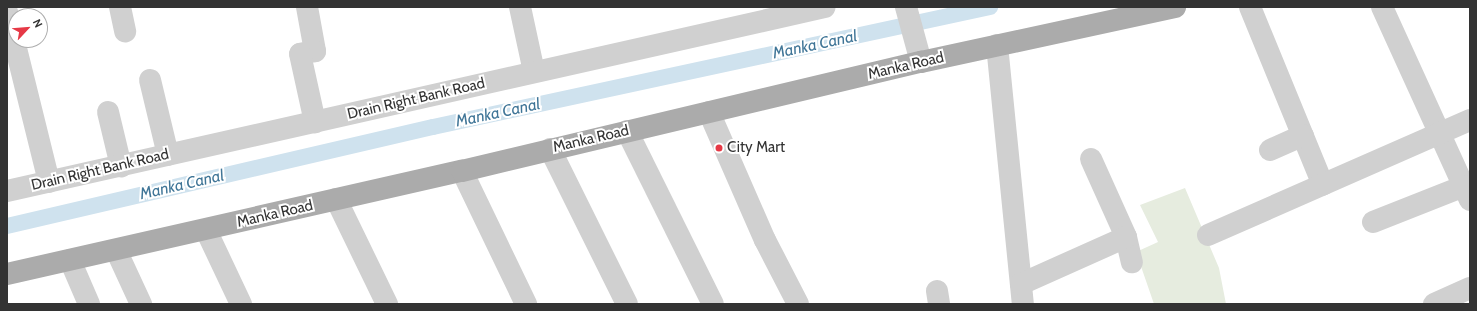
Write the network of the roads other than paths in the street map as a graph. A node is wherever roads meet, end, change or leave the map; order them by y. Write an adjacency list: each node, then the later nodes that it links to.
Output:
1 (120, 7): 10 (street)
2 (307, 7): 18 (street)
3 (520, 7): 13 (street)
4 (825, 7): 13 (street, Drain Right Bank Road)
5 (1175, 7): 11 (main road, Manka Road)
6 (1250, 7): 21 (street)
7 (1382, 7): 20 (street)
8 (907, 10): 12 (street)
9 (7, 12): 28 (street)
10 (125, 31)
11 (997, 45): 12 (main road, Manka Road); 42 (street)
12 (921, 62): 16 (main road, Manka Road)
13 (534, 72): 18 (street, Drain Right Bank Road)
14 (150, 80): 24 (street)
15 (108, 112): 26 (street)
16 (710, 112): 19 (main road, Manka Road); 50 (street)
17 (1470, 120): 20 (street)
18 (315, 122): 24 (street, Drain Right Bank Road)
19 (627, 131): 22 (main road, Manka Road); 49 (street)
20 (1440, 134): 29 (street); 31 (street)
21 (1303, 135): 23 (street); 29 (street)
22 (550, 149): 27 (main road, Manka Road); 48 (street)
23 (1270, 150)
24 (168, 155): 26 (street, Drain Right Bank Road)
25 (1091, 159): 36 (street)
26 (121, 166): 28 (street, Drain Right Bank Road)
27 (462, 171): 32 (main road, Manka Road); 47 (street)
28 (49, 182): 30 (street, Drain Right Bank Road)
29 (1323, 185): 35 (street)
30 (7, 191)
31 (1467, 193): 33 (street)
32 (336, 199): 34 (main road, Manka Road); 46 (street)
33 (1372, 222)
34 (206, 230): 37 (main road, Manka Road); 45 (street)
35 (1208, 236)
36 (1126, 237): 39 (street); 42 (street)
37 (116, 250): 38 (main road, Manka Road); 44 (street)
38 (70, 260): 40 (main road, Manka Road); 43 (street)
39 (1132, 262)
40 (7, 274)
41 (1470, 288): 51 (street)
42 (1022, 294)
43 (89, 304)
44 (141, 304)
45 (241, 304)
46 (387, 304)
47 (526, 304)
48 (627, 304)
49 (713, 304)
50 (798, 304)
51 (1434, 304)

